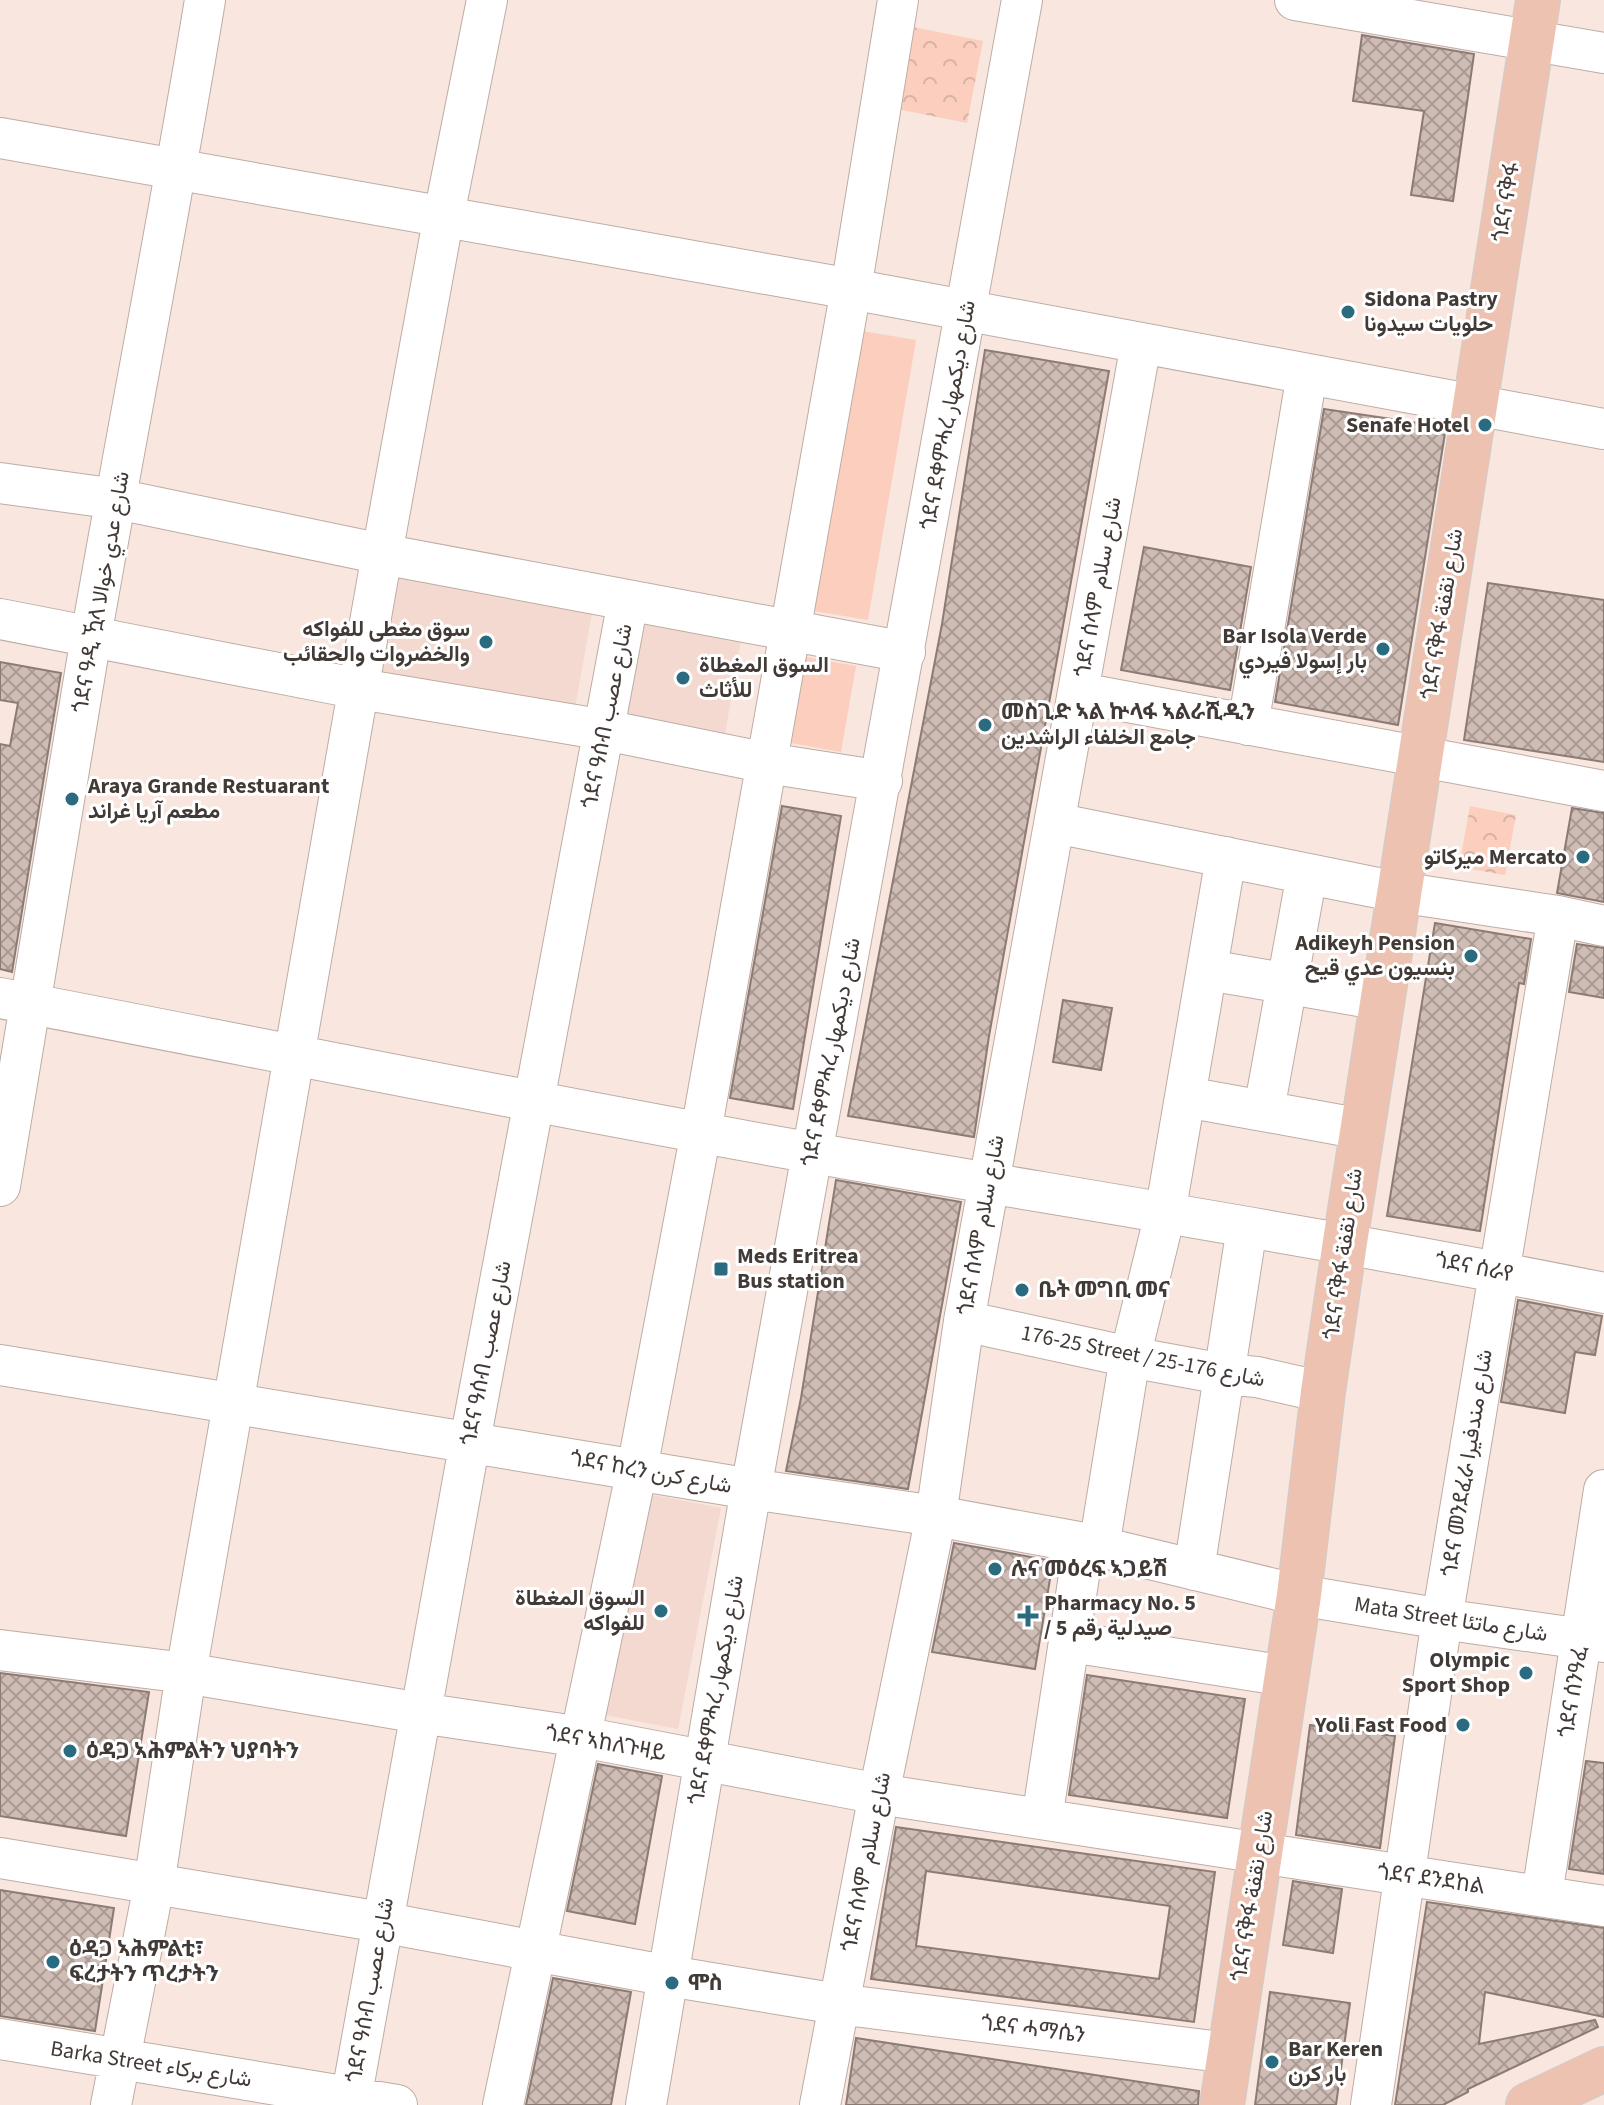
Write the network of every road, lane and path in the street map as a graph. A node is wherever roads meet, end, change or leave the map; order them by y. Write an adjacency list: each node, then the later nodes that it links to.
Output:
1 (205, 0): 9 (street, ጎደና ዓዲ ዃላ شارع عدي خوالا)
2 (487, 0): 10 (street)
3 (898, 0): 11 (street)
4 (1022, 0): 12 (street, ጎደና ደቀምሓረ شارع ديكمهار)
5 (1295, 0): 6 (street)
6 (1535, 21): 7 (street); 15 (main road, ጎደና ናቅፋ)
7 (1604, 53)
8 (0, 138): 9 (street)
9 (177, 170): 10 (street); 18 (street, ጎደና ዓዲ ዃላ شارع عدي خوالا)
10 (444, 215): 11 (street); 19 (street)
11 (851, 289): 12 (street); 22 (street)
12 (966, 312): 13 (street); 24 (street, ጎደና ደቀምሓረ شارع ديكمهار)
13 (1141, 344): 14 (street); 26 (street, ጎደና ሰላም شارع سلام)
14 (1307, 374): 15 (street); 27 (street)
15 (1474, 405): 16 (street); 29 (main road, ጎደና ናቅፋ شارع نقفة)
16 (1604, 429)
17 (0, 483): 18 (street)
18 (117, 499): 19 (street); 23 (street, ጎደና ዓዲ ዃላ شارع عدي خوالا)
19 (382, 554): 20 (street); 25 (street)
20 (628, 601): 22 (street); 28 (street, ጎደና ዓሰብ شارع عصب)
21 (0, 619): 23 (street)
22 (789, 630): 24 (street); 30 (street)
23 (91, 637): 25 (street); 42 (street, ጎደና ዓዲ ዃላ شارع عدي خوالا)
24 (905, 652): 31 (street, ጎደና ደቀምሓረ شارع ديكمهار)
25 (360, 689): 28 (street); 43 (street)
26 (1080, 693): 27 (street); 33 (street, ጎደና ሰላም شارع سلام)
27 (1248, 725): 29 (street)
28 (605, 730): 30 (street); 45 (street, ጎደና ዓሰብ شارع عصب)
29 (1419, 757): 32 (street); 36 (main road, ጎደና ናቅፋ شارع نقفة)
30 (767, 763): 31 (street); 48 (street)
31 (882, 781): 49 (street, ጎደና ደቀምሓረ شارع ديكمهار)
32 (1604, 791)
33 (1055, 823): 34 (street); 50 (street, ጎደና ሰላም شارع سلام)
34 (1226, 857): 35 (street); 39 (street)
35 (1307, 874): 36 (street); 40 (street)
36 (1398, 892): 37 (street); 41 (main road, ጎደና ናቅፋ شارع نقفة)
37 (1558, 916): 38 (street); 55 (street, ጎደና መንደፈራ شارع مندفيرا)
38 (1604, 926)
39 (1208, 970): 40 (street); 44 (street)
40 (1286, 982): 41 (street); 46 (street)
41 (1382, 1000): 47 (main road, ጎደና ናቅፋ شارع نقفة)
42 (16, 1001): 43 (street, ጎደና ሰራየ); 51 (street, ጎደና ዓዲ ዃላ شارع عدي خوالا)
43 (294, 1056): 45 (street, ጎደና ሰራየ); 62 (street)
44 (1186, 1097): 46 (street); 52 (street)
45 (534, 1100): 48 (street, ጎደና ሰራየ); 63 (street, ጎደና ዓሰብ شارع عصب)
46 (1264, 1110): 47 (street)
47 (1362, 1129): 54 (main road, ጎደና ናቅፋ شارع نقفة)
48 (701, 1132): 49 (street, ጎደና ሰራየ); 64 (street)
49 (812, 1152): 50 (street, ጎደና ሰራየ); 65 (street, ጎደና ደቀምሓረ شارع ديكمهار)
50 (988, 1182): 52 (street, ጎደና ሰራየ); 57 (street, ጎደና ሰላም شارع سلام)
51 (0, 1186)
52 (1165, 1214): 53 (street, ጎደና ሰራየ); 58 (street)
53 (1247, 1227): 54 (street, ጎደና ሰራየ); 60 (street)
54 (1345, 1242): 55 (street, ጎደና ሰራየ); 61 (main road, ጎደና ናቅፋ شارع نقفة)
55 (1499, 1272): 56 (street, ጎደና ሰራየ); 71 (street, ጎደና መንደፈራ شارع مندفيرا)
56 (1604, 1293)
57 (964, 1321): 58 (street, 176-25 Street / شارع 176-25); 67 (street, ጎደና ሰላም شارع سلام)
58 (1130, 1357): 60 (street, 176-25 Street / شارع 176-25); 68 (street)
59 (0, 1365): 62 (street, ጎደና ከረን شارع كرن)
60 (1223, 1374): 61 (street, 176-25 Street / شارع 176-25); 69 (street)
61 (1323, 1392): 70 (main road, ጎደና ናቅፋ شارع نقفة)
62 (233, 1401): 63 (street, ጎደና ከረን شارع كرن); 75 (street)
63 (470, 1441): 64 (street, ጎደና ከረን شارع كرن); 77 (street, ጎደና ዓሰብ شارع عصب)
64 (637, 1469): 65 (street, ጎደና ከረን شارع كرن); 78 (street)
65 (751, 1489): 67 (street, ጎደና ከረን شارع كرن); 79 (street, ጎደና ደቀምሓረ شارع ديكمهار)
66 (1604, 1490): 72 (street, ጎደና ሰንዓፈ)
67 (936, 1516): 68 (street, ጎደና ከረን شارع كرن); 80 (street, ጎደና ሰላም شارع سلام)
68 (1092, 1545): 69 (street, ጎደና ከረን شارع كرن); 73 (street)
69 (1194, 1570): 70 (street, ጎደና ከረን شارع كرن)
70 (1299, 1595): 71 (street, Mata Street شارع ماتئا); 76 (main road, ጎደና ናቅፋ شارع نقفة)
71 (1442, 1619): 72 (street, Mata Street شارع ماتئا); 84 (street, ጎደና መንደፈራ شارع مندفيرا)
72 (1593, 1640): 86 (street, ጎደና ሰንዓፈ)
73 (1071, 1642): 76 (street); 81 (street)
74 (0, 1650): 75 (street, ጎደና ኣከለጉዛይ)
75 (186, 1673): 77 (street, ጎደና ኣከለጉዛይ); 85 (street)
76 (1286, 1676): 82 (main road, ጎደና ናቅፋ شارع نقفة)
77 (420, 1713): 78 (street, ጎደና ኣከለጉዛይ); 88 (street, ጎደና ዓሰብ شارع عصب)
78 (582, 1737): 79 (street, ጎደና ኣከለጉዛይ); 89 (street)
79 (703, 1761): 80 (street, ጎደና ኣከለጉዛይ); 90 (street, ጎደና ደቀምሓረ شارع ديكمهار)
80 (879, 1794): 81 (street, ጎደና ኣከለጉዛይ); 91 (street, ጎደና ሰላም شارع سلام)
81 (1042, 1819): 82 (street, ጎደና ኣከለጉዛይ)
82 (1259, 1852): 84 (street, ጎደና ደንደከል); 93 (main road, ጎደና ናቅፋ شارع نقفة)
83 (0, 1858): 85 (street, ጎደና ሓማሴን)
84 (1406, 1876): 86 (street, ጎደና ደንደከል); 103 (street, ጎደና መንደፈራ شارع مندفيرا)
85 (154, 1885): 88 (street, ጎደና ሓማሴን); 94 (street)
86 (1542, 1895): 87 (street, ጎደና ደንደከል)
87 (1604, 1906)
88 (381, 1922): 89 (street, ጎደና ሓማሴን); 96 (street, ጎደና ዓሰብ شارع عصب)
89 (534, 1951): 90 (street, ጎደና ሓማሴን); 99 (street)
90 (669, 1976): 91 (street, ጎደና ሓማሴን); 100 (street, ጎደና ደቀምሓረ شارع ديكمهار)
91 (838, 2004): 93 (street, ጎደና ሓማሴን); 101 (street, ጎደና ሰላም شارع سلام)
92 (0, 2039): 94 (street, Barka Street شارع بركاء)
93 (1229, 2053): 102 (main road, ጎደና ናቅፋ شارع نقفة)
94 (122, 2060): 96 (street, Barka Street شارع بركاء); 97 (street)
95 (1604, 2069): 104 (main road)
96 (351, 2101): 98 (street, Barka Street شارع بركاء)
97 (111, 2105)
98 (397, 2105)
99 (503, 2105)
100 (646, 2105)
101 (820, 2105)
102 (1222, 2105)
103 (1371, 2105)
104 (1528, 2105)

